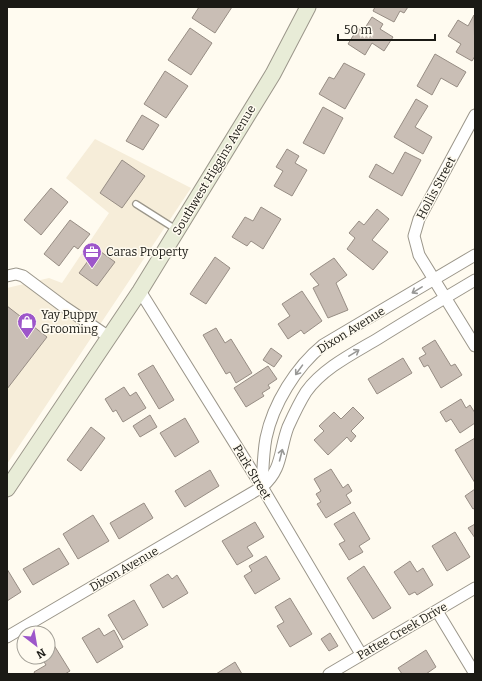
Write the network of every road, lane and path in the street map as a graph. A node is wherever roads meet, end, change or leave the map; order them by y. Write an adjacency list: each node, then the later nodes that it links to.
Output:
1 (308, 7): 4 (main road, Southwest Higgins Avenue)
2 (475, 115): 7 (street, Hollis Street)
3 (136, 204): 4 (lane)
4 (177, 231): 9 (main road, Southwest Higgins Avenue)
5 (475, 256): 7 (street, Dixon Avenue)
6 (7, 276): 11 (street)
7 (434, 280): 10 (street, Hollis Street); 13 (street, Dixon Avenue, one-way to 13)
8 (475, 280): 10 (street, Dixon Avenue)
9 (140, 291): 11 (main road, Southwest Higgins Avenue); 13 (street, Park Street)
10 (445, 298): 12 (street, Hollis Street); 13 (street, Dixon Avenue, one-way to 10)
11 (109, 337): 14 (main road, Southwest Higgins Avenue)
12 (475, 346)
13 (262, 488): 17 (street, Dixon Avenue); 18 (street, Park Street)
14 (7, 489)
15 (475, 588): 16 (street, Pattee Creek Drive)
16 (437, 611): 18 (street, Pattee Creek Drive); 20 (street)
17 (7, 637)
18 (361, 654): 19 (street, Pattee Creek Drive)
19 (329, 674)
20 (475, 674)

